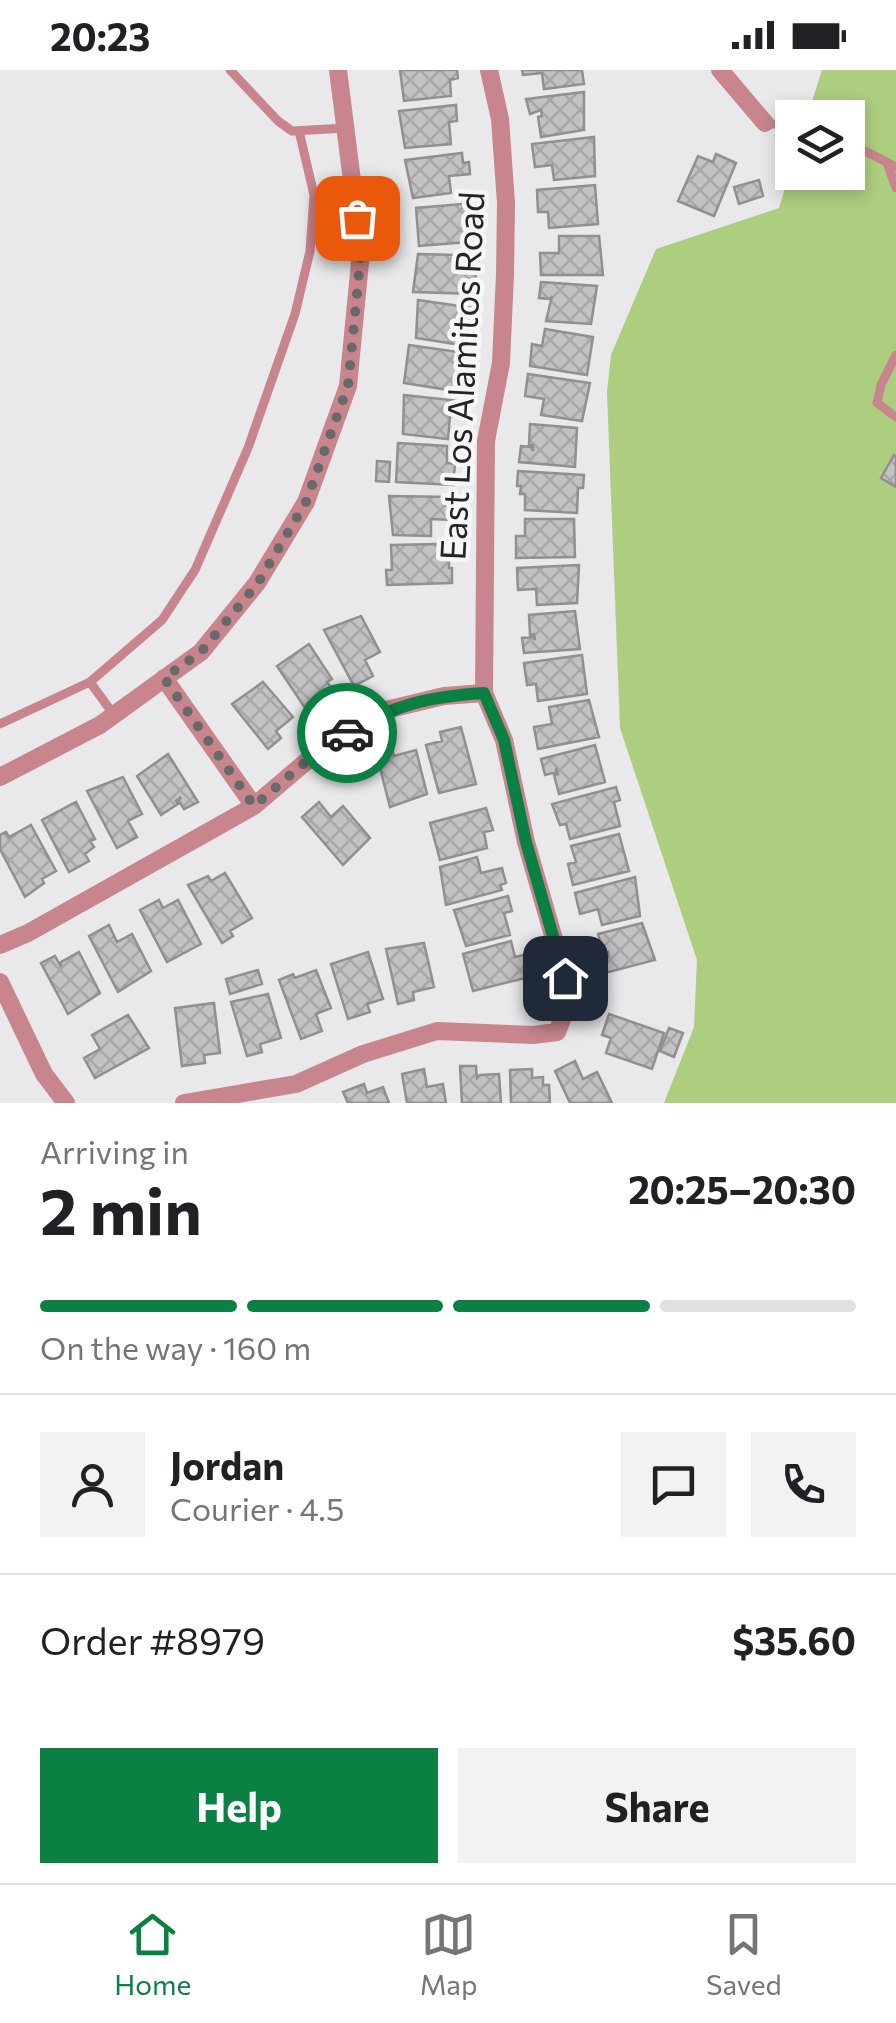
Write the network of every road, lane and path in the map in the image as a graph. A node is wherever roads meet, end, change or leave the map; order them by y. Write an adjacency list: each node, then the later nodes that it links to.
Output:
1 (230, 70): 8 (lane)
2 (338, 70): 7 (street)
3 (489, 70): 16 (street, East Los Alamitos Road)
4 (720, 70): 5 (street)
5 (765, 123): 6 (lane)
6 (775, 124)
7 (346, 128): 8 (lane); 14 (street)
8 (299, 131): 15 (lane)
9 (865, 151): 10 (lane)
10 (892, 165): 11 (lane)
11 (896, 188)
12 (896, 355): 13 (lane)
13 (896, 417)
14 (164, 678): 17 (street); 20 (street)
15 (90, 682): 17 (lane); 18 (lane)
16 (484, 693): 20 (street); 24 (street, East Los Alamitos Road)
17 (114, 715): 19 (street)
18 (0, 724)
19 (0, 777)
20 (254, 806): 21 (street)
21 (0, 945)
22 (0, 982): 23 (street)
23 (66, 1103)
24 (184, 1103)

